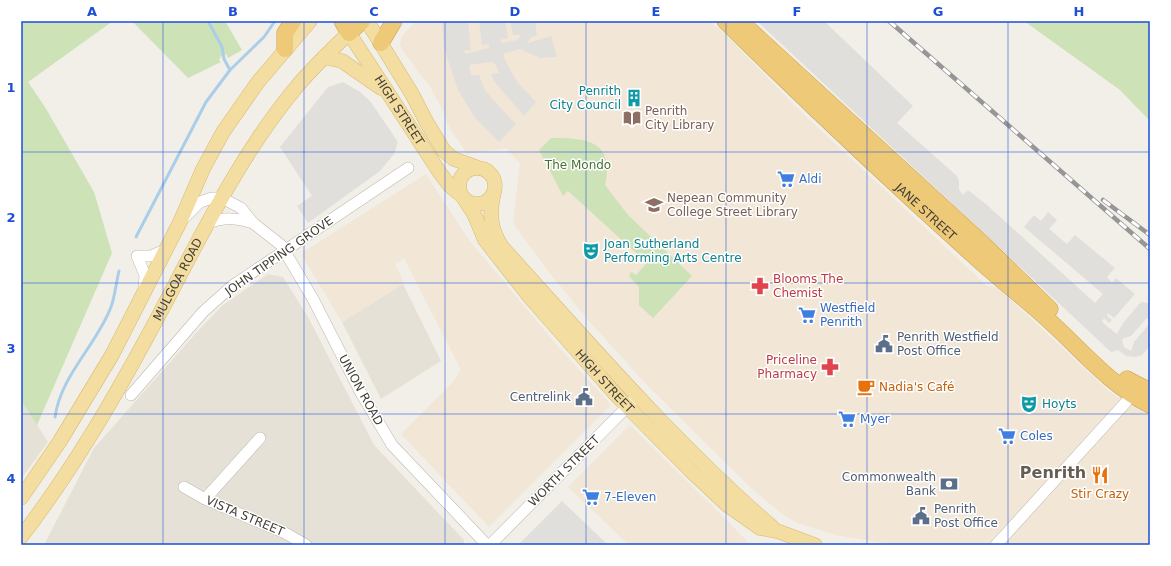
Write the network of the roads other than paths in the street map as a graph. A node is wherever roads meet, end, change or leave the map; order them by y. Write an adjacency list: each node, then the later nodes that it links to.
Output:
1 (293, 21): 10 (highway)
2 (310, 21): 10 (main road, MULGOA ROAD)
3 (362, 21): 8 (highway)
4 (367, 21): 9 (main road, HIGH STREET)
5 (394, 21): 9 (highway)
6 (725, 21): 24 (highway, JANE STREET)
7 (740, 21): 24 (highway, JANE STREET)
8 (345, 27): 11 (main road, MULGOA ROAD); 12 (main road, HIGH STREET)
9 (381, 43): 13 (main road, HIGH STREET)
10 (285, 49): 18 (main road, MULGOA ROAD)
11 (324, 57): 12 (main road); 16 (main road, MULGOA ROAD)
12 (387, 93): 17 (main road, HIGH STREET)
13 (476, 167): 15 (main road); 17 (main road)
14 (408, 168): 22 (street, JOHN TIPPING GROVE)
15 (494, 192): 17 (main road); 26 (main road, HIGH STREET)
16 (222, 198): 18 (street); 19 (main road, MULGOA ROAD); 20 (street, UNION ROAD)
17 (463, 198): 28 (main road, HIGH STREET)
18 (180, 222): 21 (main road, MULGOA ROAD)
19 (208, 223): 20 (street, UNION ROAD); 34 (main road, MULGOA ROAD)
20 (254, 223): 22 (street, UNION ROAD)
21 (167, 249): 23 (main road, MULGOA ROAD); 23 (street)
22 (284, 250): 25 (street, JOHN TIPPING GROVE); 36 (street, UNION ROAD)
23 (144, 293): 31 (main road, MULGOA ROAD)
24 (1141, 391): 27 (highway); 38 (street)
25 (131, 395)
26 (638, 396): 28 (street, WORTH STREET); 33 (main road, HIGH STREET)
27 (1150, 404)
28 (628, 407): 33 (main road, HIGH STREET); 36 (street, WORTH STREET)
29 (260, 438): 32 (street)
30 (184, 487): 32 (street, VISTA STREET)
31 (21, 498)
32 (205, 499): 35 (street, VISTA STREET)
33 (777, 531): 37 (main road, HIGH STREET)
34 (21, 537)
35 (306, 545)
36 (489, 545)
37 (815, 545)
38 (996, 545)

